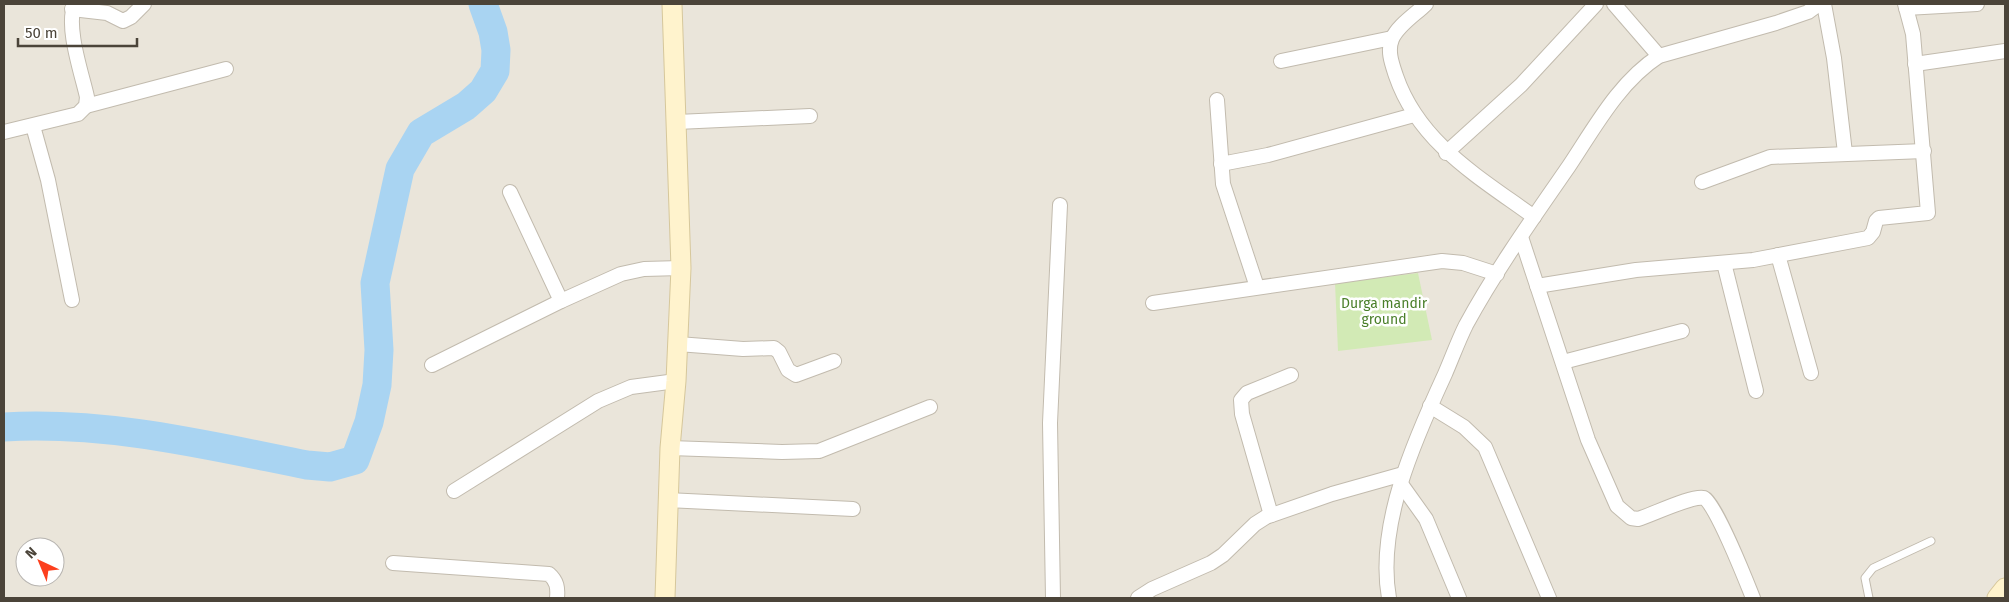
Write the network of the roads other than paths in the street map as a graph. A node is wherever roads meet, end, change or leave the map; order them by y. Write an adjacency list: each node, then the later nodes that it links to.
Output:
1 (144, 4): 8 (street)
2 (672, 4): 21 (street)
3 (1426, 4): 11 (street)
4 (1596, 4): 25 (street)
5 (1614, 4): 13 (street)
6 (1824, 4): 26 (street)
7 (1977, 4): 9 (street)
8 (73, 6): 18 (street)
9 (1905, 6): 15 (street)
10 (1809, 7): 13 (street)
11 (1392, 38): 14 (street); 19 (street)
12 (2005, 51): 15 (street)
13 (1659, 56): 31 (street)
14 (1282, 61)
15 (1915, 64): 24 (street)
16 (226, 69): 18 (street)
17 (1217, 100): 27 (street)
18 (86, 106): 22 (street)
19 (1414, 114): 25 (street); 27 (street)
20 (810, 116): 21 (street)
21 (677, 122): 35 (street)
22 (33, 126): 23 (street); 39 (street)
23 (4, 132)
24 (1924, 151): 26 (street); 33 (street)
25 (1446, 153): 31 (street)
26 (1846, 153): 28 (street)
27 (1221, 164): 38 (street)
28 (1702, 182)
29 (510, 192): 40 (street)
30 (1060, 206): 64 (street)
31 (1534, 217): 32 (street)
32 (1521, 237): 36 (street); 37 (street)
33 (1778, 255): 34 (street); 47 (street)
34 (1724, 263): 37 (street); 50 (street)
35 (682, 268): 40 (street); 43 (street)
36 (1497, 274): 38 (street); 51 (street)
37 (1537, 286): 45 (street)
38 (1257, 287): 41 (street)
39 (72, 300)
40 (561, 301): 46 (street)
41 (1153, 303)
42 (1682, 331): 45 (street)
43 (678, 344): 44 (street); 49 (street)
44 (834, 361)
45 (1563, 362): 69 (street)
46 (432, 365)
47 (1811, 373)
48 (1291, 375): 58 (street)
49 (676, 381): 53 (street); 55 (street)
50 (1756, 390)
51 (1430, 406): 54 (street); 68 (street)
52 (930, 407): 53 (street)
53 (670, 448): 56 (street)
54 (1402, 479): 58 (street); 66 (street); 67 (street)
55 (454, 491)
56 (667, 500): 57 (street); 63 (street)
57 (853, 509)
58 (1271, 515): 65 (street)
59 (1931, 541): 70 (lane)
60 (393, 562): 62 (street)
61 (2005, 588): 71 (street)
62 (557, 598)
63 (665, 598)
64 (1053, 598)
65 (1138, 598)
66 (1389, 598)
67 (1459, 598)
68 (1549, 598)
69 (1753, 598)
70 (1869, 598)
71 (1998, 598)

